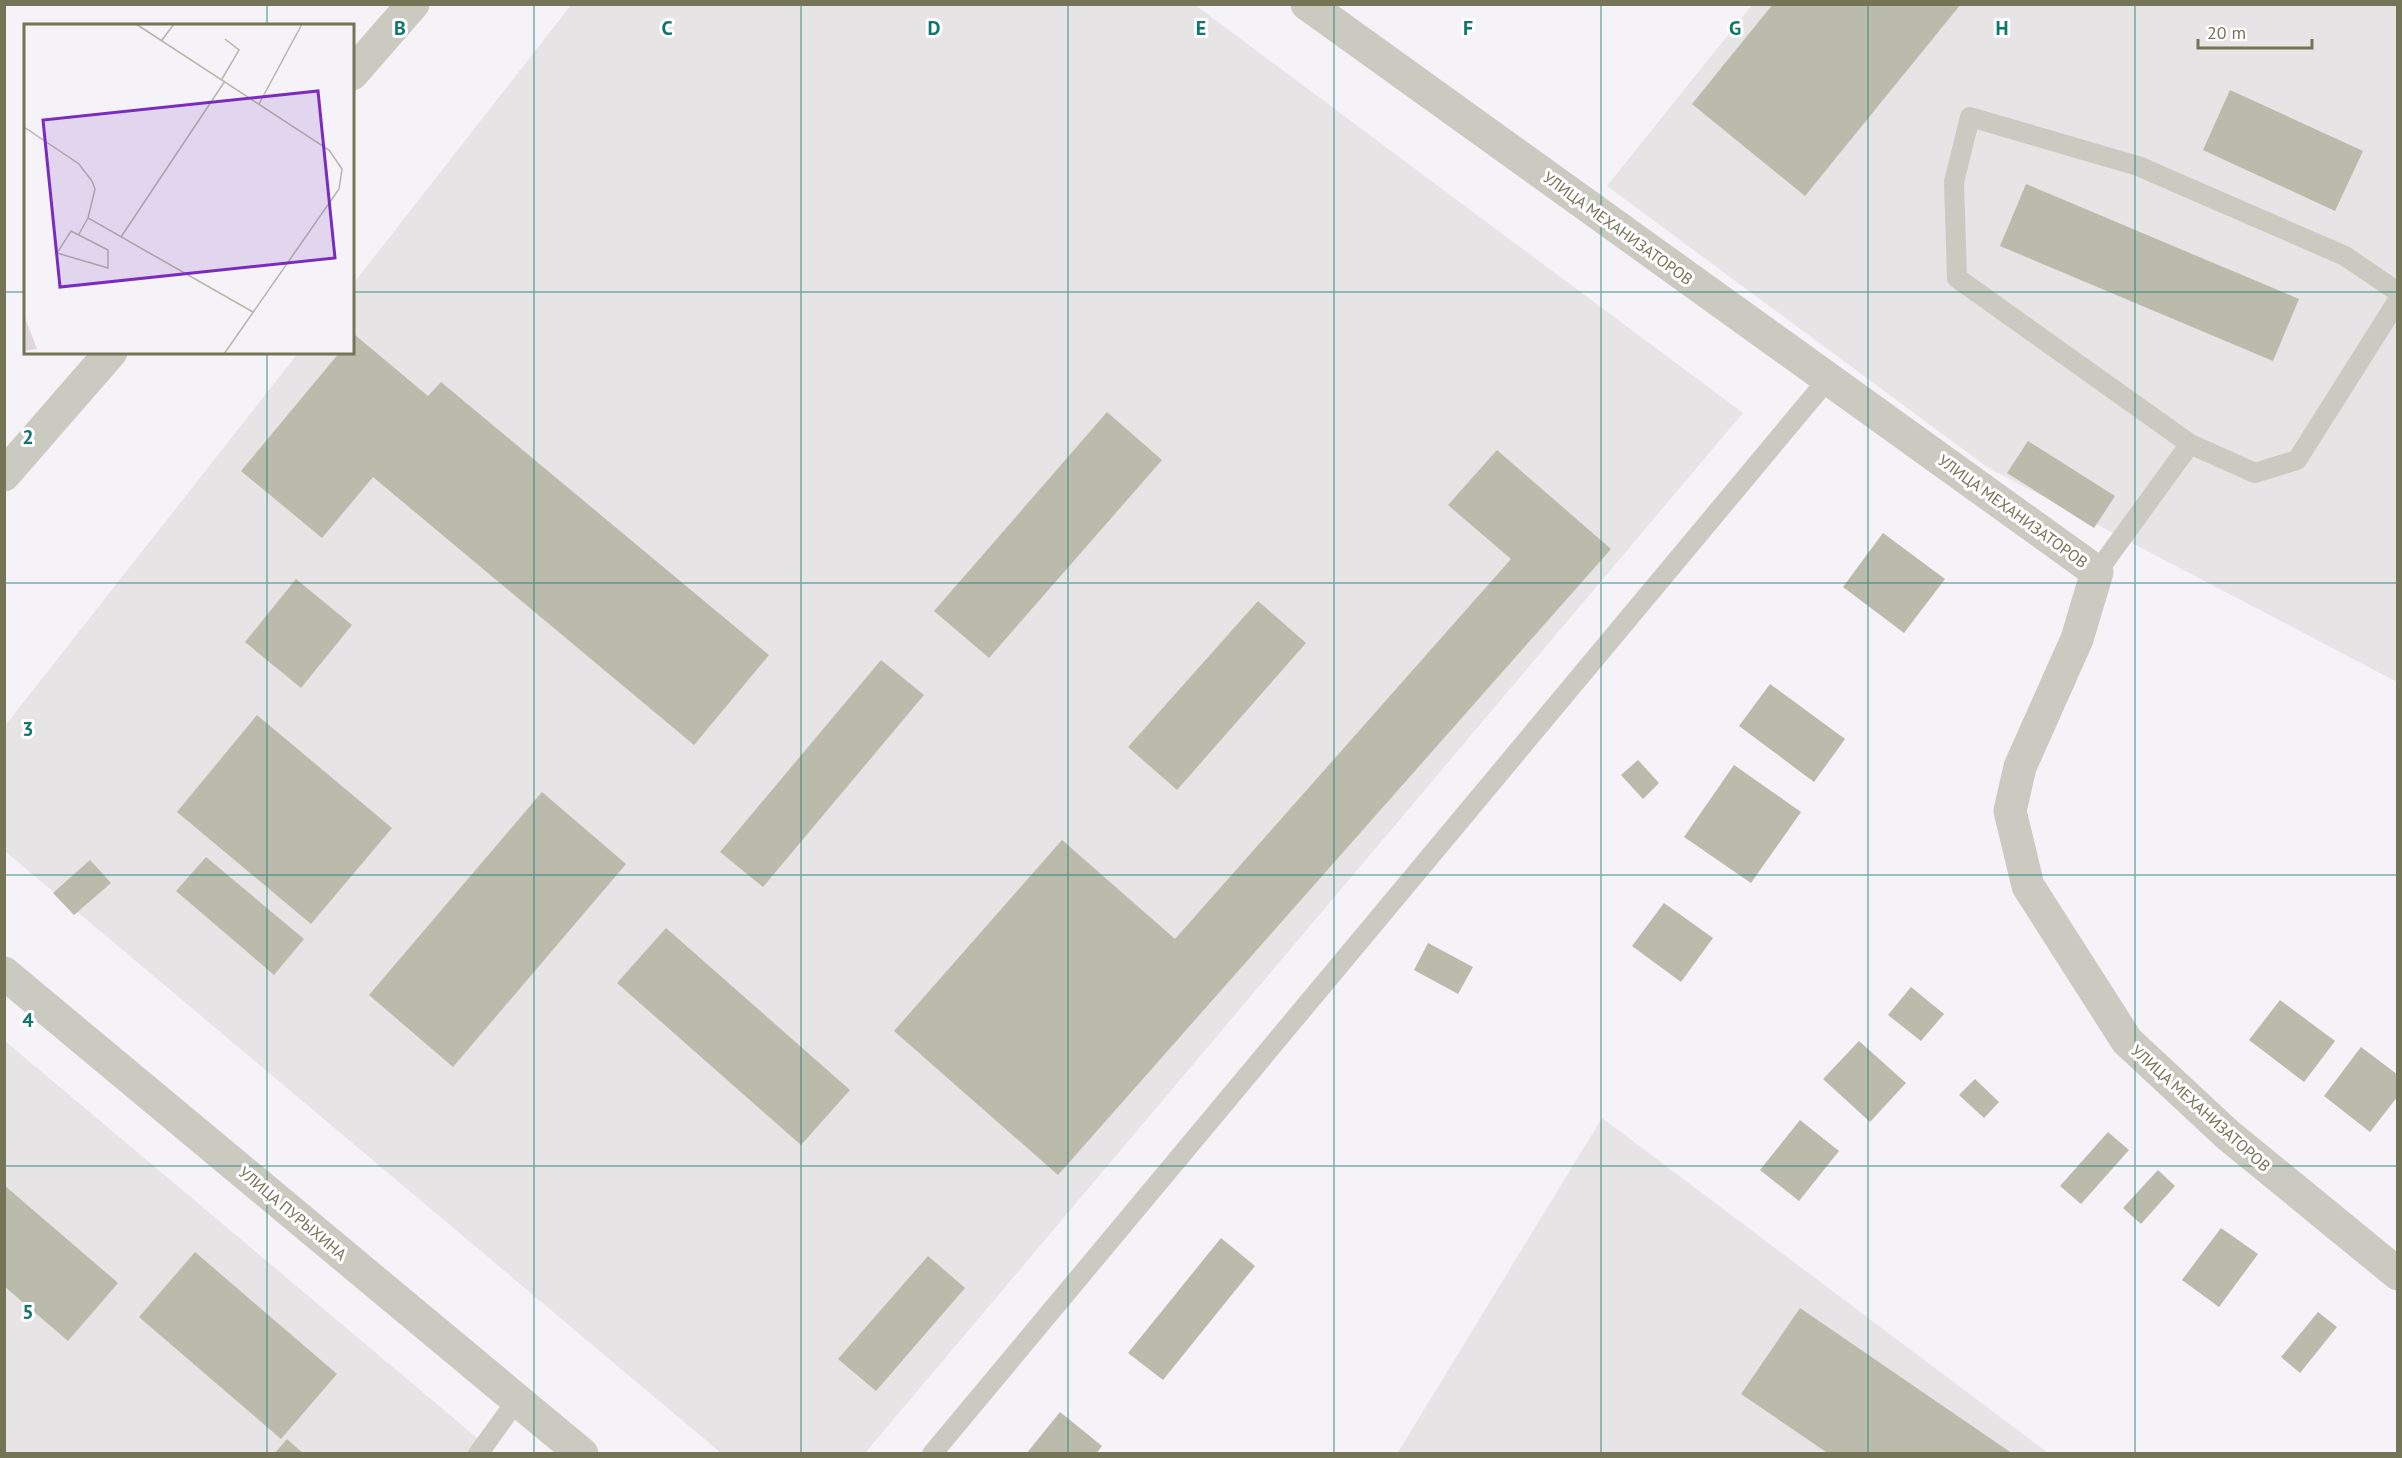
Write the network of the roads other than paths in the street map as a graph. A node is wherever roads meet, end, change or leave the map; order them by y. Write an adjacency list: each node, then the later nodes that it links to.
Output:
1 (413, 4): 3 (street)
2 (1306, 4): 7 (street, УЛИЦА МЕХАНИЗАТОРОВ)
3 (354, 72)
4 (2397, 292): 8 (lane)
5 (2397, 300): 8 (lane)
6 (109, 354): 9 (street)
7 (1828, 379): 10 (street, УЛИЦА МЕХАНИЗАТОРОВ); 16 (lane)
8 (2190, 444): 10 (lane)
9 (4, 475)
10 (2097, 572): 12 (street, УЛИЦА МЕХАНИЗАТОРОВ)
11 (4, 973): 13 (street, УЛИЦА ПУРЫХИНА)
12 (2397, 1274)
13 (517, 1400): 14 (lane); 15 (street, УЛИЦА ПУРЫХИНА)
14 (478, 1454)
15 (582, 1454)
16 (932, 1454)

